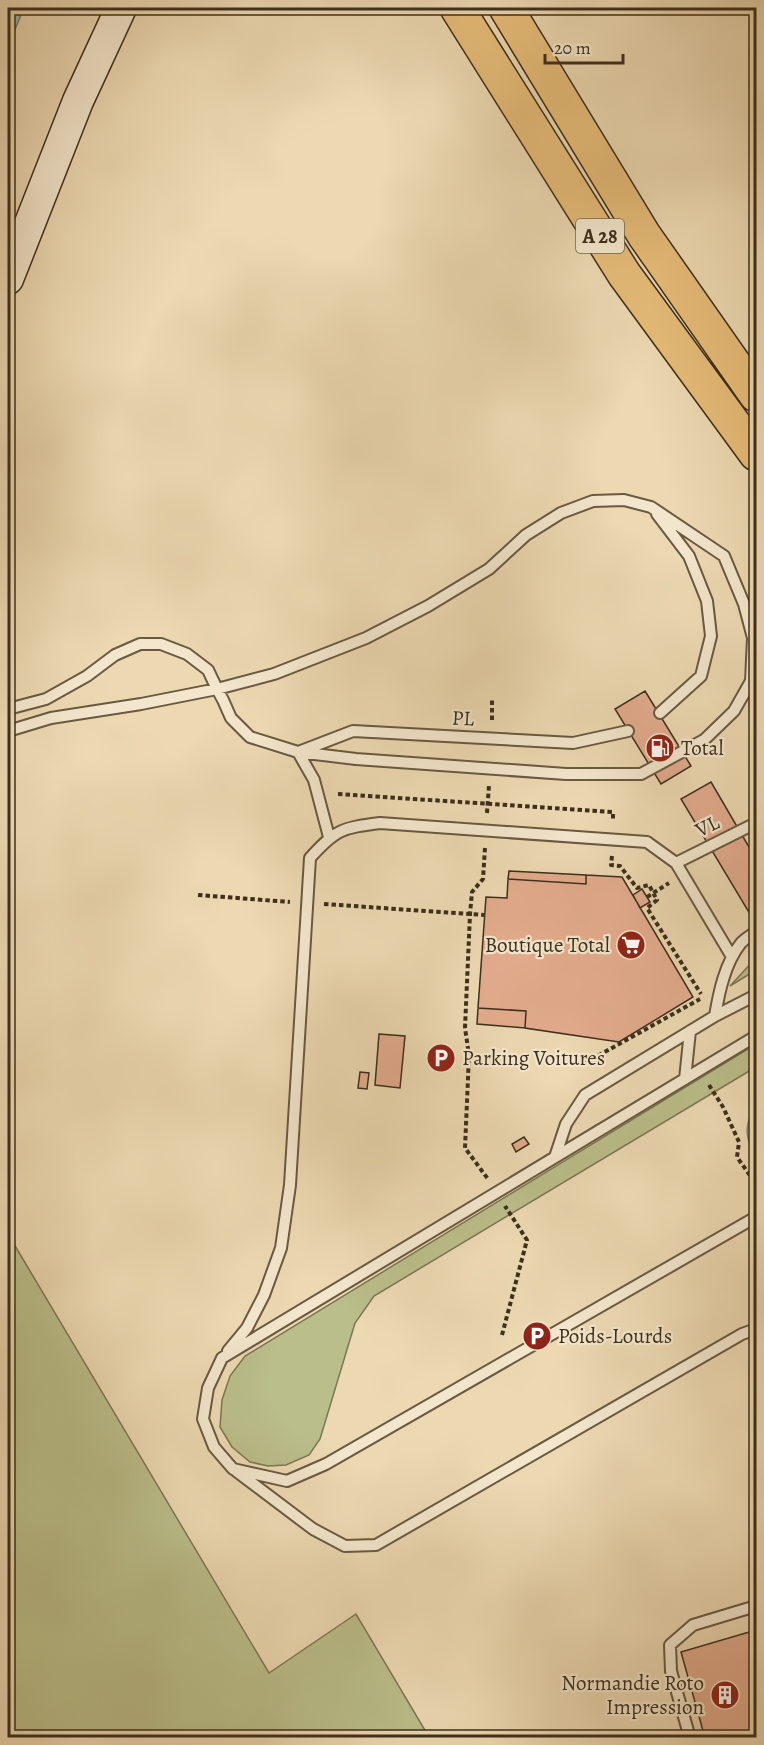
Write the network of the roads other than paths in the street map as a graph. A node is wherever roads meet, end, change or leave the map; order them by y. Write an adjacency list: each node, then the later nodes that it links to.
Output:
1 (121, 8): 4 (main road)
2 (457, 8): 6 (highway, A 28)
3 (506, 8): 5 (highway, A 28)
4 (8, 279)
5 (756, 395)
6 (756, 454)
7 (651, 507): 8 (lane); 10 (lane); 13 (lane)
8 (217, 689): 9 (lane); 11 (lane); 13 (lane)
9 (8, 709)
10 (660, 713)
11 (8, 730)
12 (628, 730): 13 (lane, PL)
13 (298, 752): 15 (lane)
14 (756, 823): 16 (lane, VL)
15 (329, 837): 16 (lane); 27 (lane)
16 (676, 863): 18 (lane)
17 (756, 932): 18 (lane)
18 (732, 957): 20 (lane)
19 (756, 995): 20 (lane)
20 (715, 1016): 21 (lane)
21 (690, 1031): 23 (lane); 24 (lane)
22 (756, 1036): 23 (lane)
23 (685, 1079): 24 (lane)
24 (555, 1157): 27 (lane)
25 (756, 1217): 28 (lane)
26 (756, 1329): 28 (lane)
27 (222, 1358): 28 (lane)
28 (233, 1469)
29 (756, 1606): 30 (lane)
30 (690, 1737)

